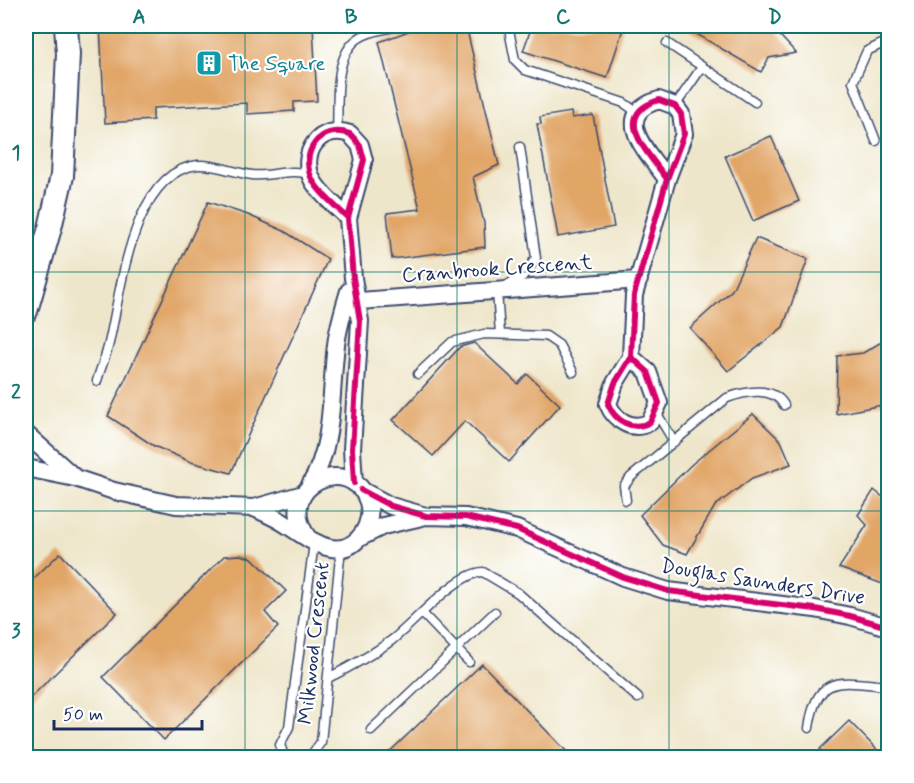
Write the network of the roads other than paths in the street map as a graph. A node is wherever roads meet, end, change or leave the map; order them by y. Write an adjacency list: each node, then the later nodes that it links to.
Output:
1 (66, 26): 19 (main road)
2 (399, 26): 10 (lane)
3 (510, 35): 9 (lane)
4 (888, 41): 11 (lane)
5 (667, 43): 6 (lane)
6 (702, 67): 7 (lane); 8 (lane)
7 (755, 102)
8 (675, 106): 9 (street); 14 (street)
9 (638, 113): 14 (street)
10 (337, 132): 13 (street); 15 (street)
11 (876, 141)
12 (520, 147): 17 (lane)
13 (310, 174): 15 (street); 24 (lane)
14 (667, 179): 16 (street)
15 (348, 218): 18 (street)
16 (639, 280): 17 (street, Cranbrook Crescent); 21 (street)
17 (497, 291): 18 (street, Cranbrook Crescent); 20 (lane)
18 (352, 301): 31 (street); 32 (street)
19 (26, 311)
20 (500, 334): 22 (lane); 23 (lane)
21 (631, 357): 26 (street); 26 (street)
22 (573, 372)
23 (418, 374)
24 (96, 381)
25 (784, 405): 28 (lane)
26 (656, 412): 28 (lane)
27 (26, 434): 30 (street)
28 (674, 442): 33 (lane)
29 (26, 468): 30 (street)
30 (75, 478): 34 (street)
31 (358, 486): 32 (street); 35 (street, Douglas Saunders Drive); 36 (street)
32 (307, 490): 34 (street); 37 (street)
33 (626, 500)
34 (254, 508): 37 (street)
35 (426, 516): 36 (street, Douglas Saunders Drive); 41 (street, Douglas Saunders Drive)
36 (359, 538): 38 (street)
37 (311, 541): 38 (street); 49 (lane, Milkwood Crescent)
38 (341, 548): 44 (lane, Milkwood Crescent)
39 (495, 612): 42 (lane)
40 (422, 614): 42 (lane); 44 (lane); 46 (lane)
41 (888, 627)
42 (457, 649): 43 (lane); 48 (lane)
43 (469, 662)
44 (328, 678): 50 (lane, Milkwood Crescent)
45 (888, 686): 47 (lane)
46 (638, 698)
47 (809, 728)
48 (371, 730)
49 (285, 758)
50 (309, 758)

